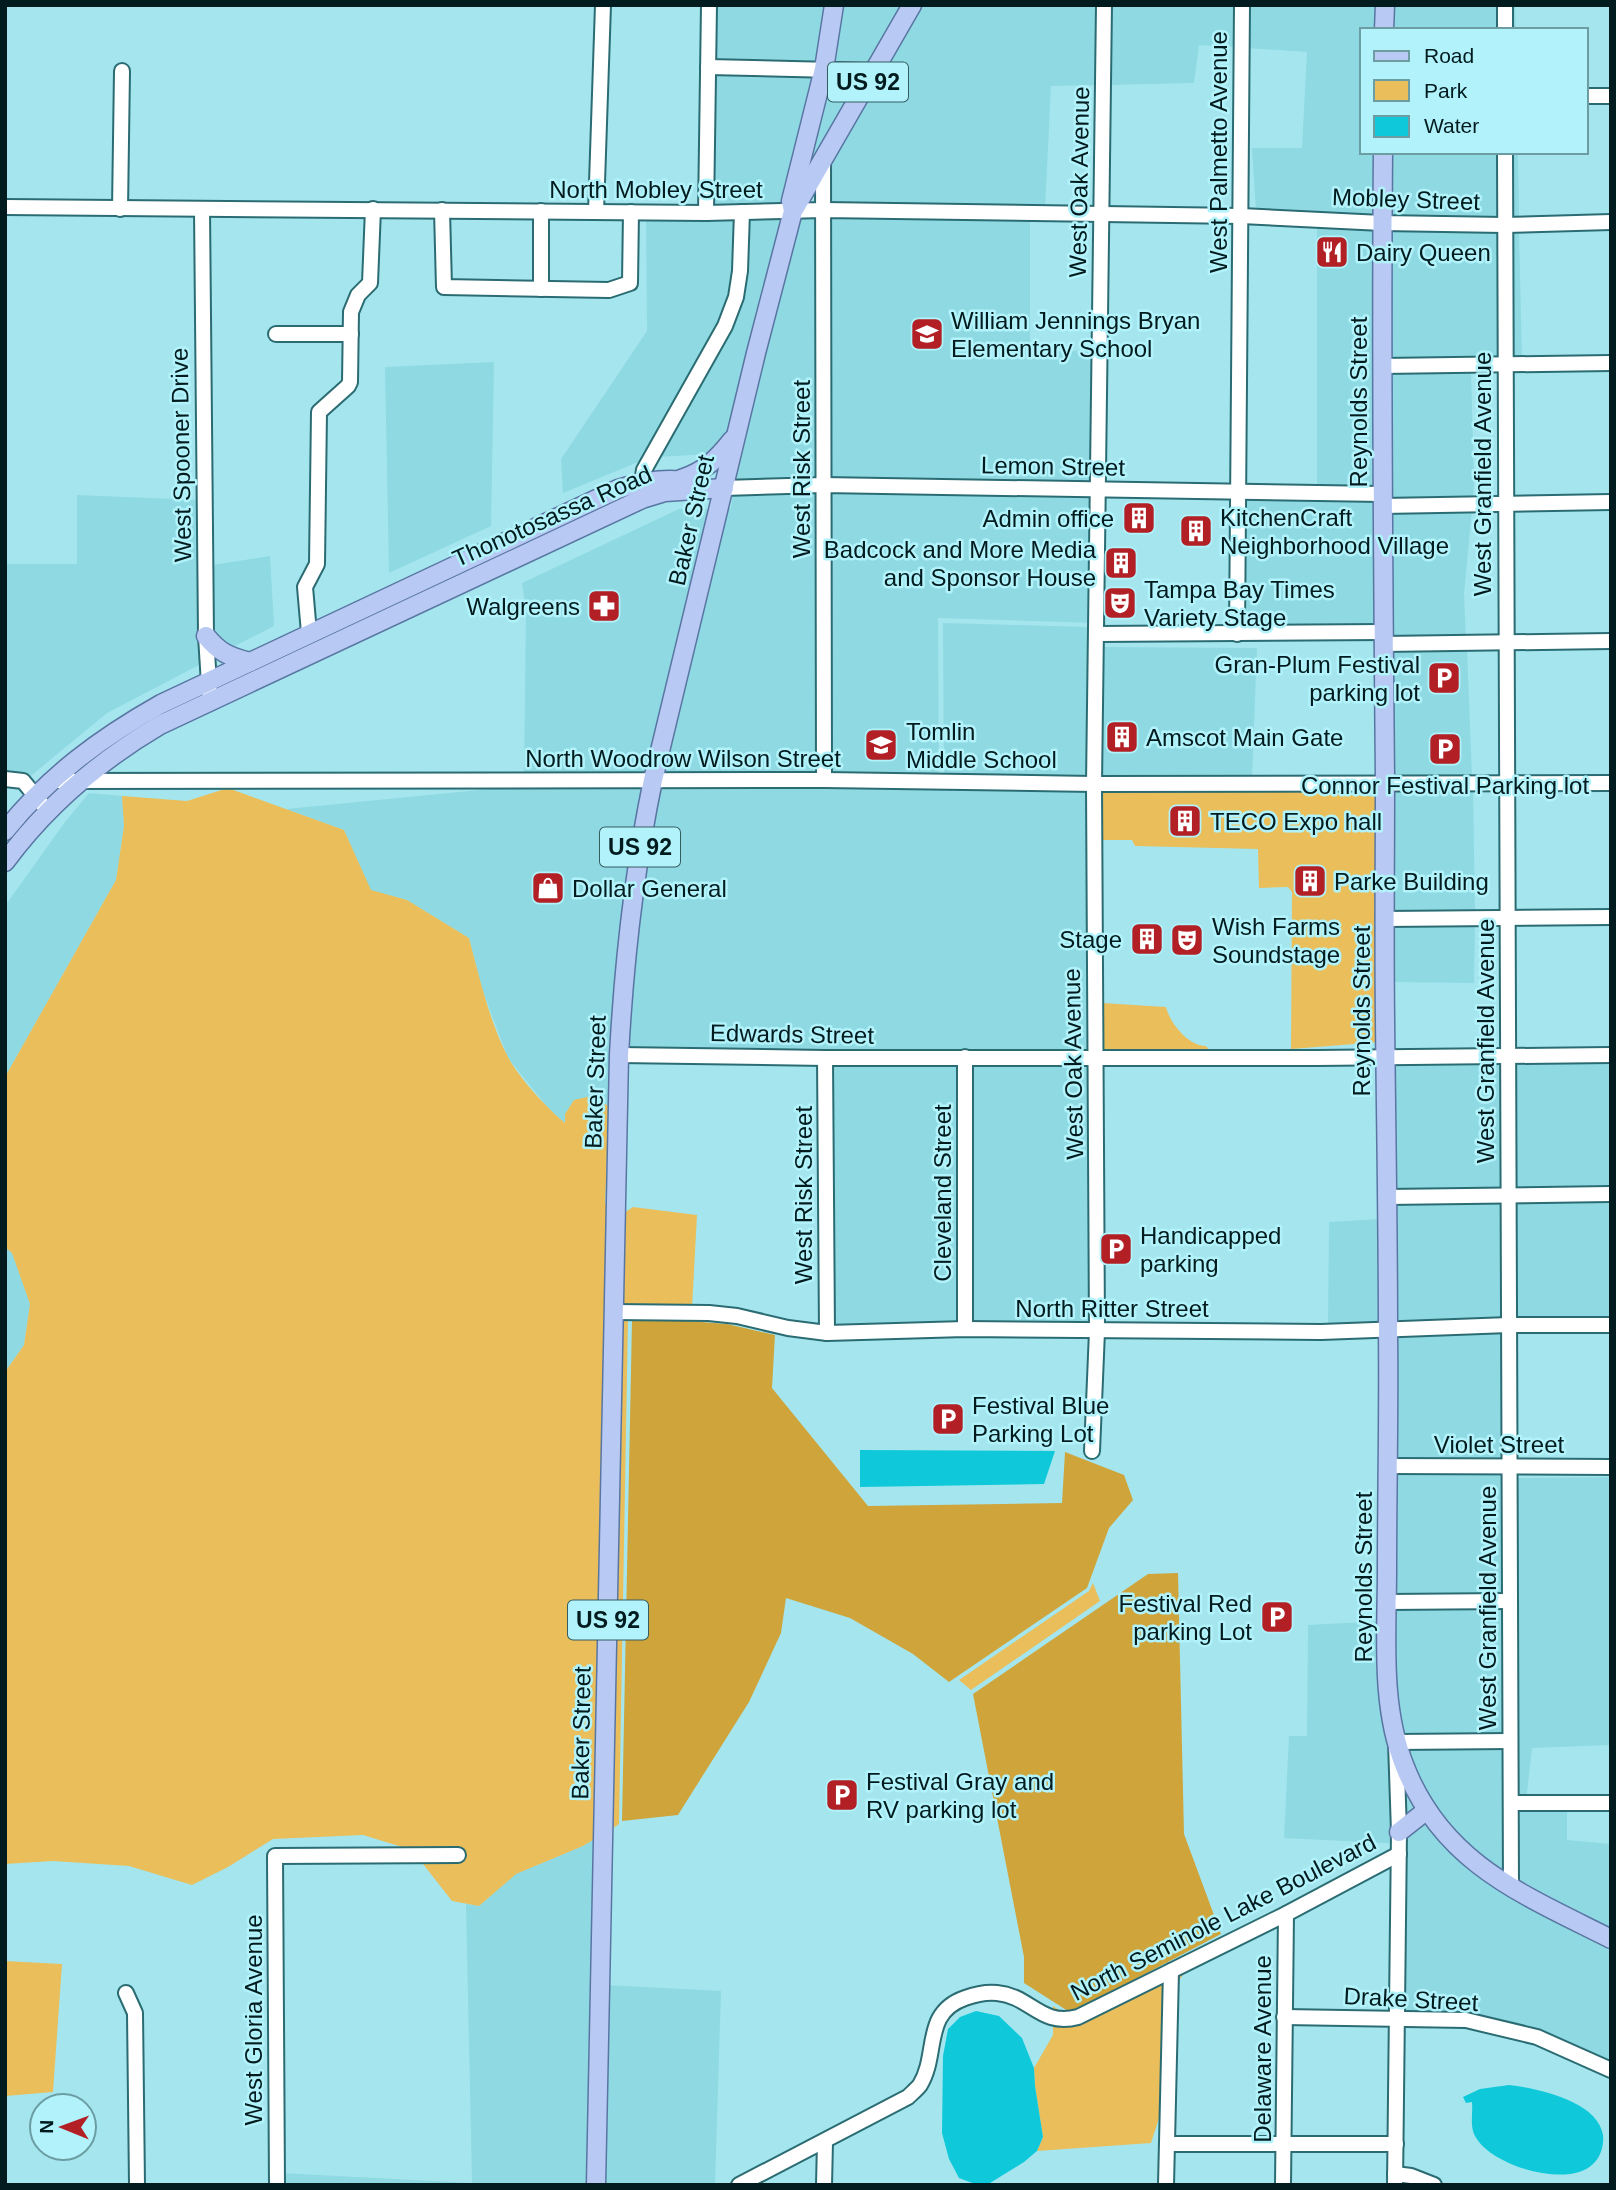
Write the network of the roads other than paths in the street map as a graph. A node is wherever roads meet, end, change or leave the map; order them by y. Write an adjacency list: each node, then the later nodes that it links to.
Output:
1 (603, 5): 28 (street)
2 (709, 5): 11 (street)
3 (834, 5): 12 (main road, Baker Street / US 92)
4 (912, 5): 14 (main road, US 92)
5 (1104, 5): 32 (street, West Oak Avenue)
6 (1242, 5): 33 (street, West Palmetto Avenue)
7 (1385, 5): 9 (main road)
8 (1505, 5): 10 (street)
9 (1384, 28)
10 (1505, 28)
11 (708, 67): 12 (street); 31 (street)
12 (824, 69): 14 (street); 27 (main road, Baker Street / US 92)
13 (122, 71): 21 (street)
14 (874, 71): 19 (main road, US 92)
15 (1588, 96): 16 (street)
16 (1611, 96)
17 (1383, 154): 35 (main road, Reynolds Street)
18 (1505, 154): 37 (street, West Granfield Avenue)
19 (823, 158): 25 (street, West Risk Street); 27 (main road, US 92)
20 (5, 207): 21 (street, North Mobley Street)
21 (120, 209): 22 (street, North Mobley Street)
22 (202, 209): 23 (street, North Mobley Street); 59 (street, West Spooner Drive)
23 (373, 209): 24 (street, North Mobley Street); 40 (street)
24 (442, 210): 26 (street, North Mobley Street); 38 (street)
25 (824, 210): 27 (street, North Mobley Street); 32 (street, North Mobley Street); 47 (street, West Risk Street)
26 (541, 211): 28 (street, North Mobley Street); 38 (street)
27 (793, 211): 30 (street, North Mobley Street); 44 (main road, Baker Street / US 92)
28 (596, 212): 29 (street, North Mobley Street)
29 (631, 212): 31 (street, North Mobley Street); 38 (street)
30 (742, 212): 31 (street, North Mobley Street); 46 (street)
31 (706, 213)
32 (1101, 215): 33 (street, North Mobley Street); 49 (street, West Oak Avenue)
33 (1241, 216): 34 (street, North Mobley Street); 50 (street, West Palmetto Avenue)
34 (1306, 219): 35 (street, Mobley Street)
35 (1382, 222): 37 (street, Mobley Street); 43 (main road, Reynolds Street)
36 (1611, 222): 37 (street)
37 (1504, 225): 42 (street, West Granfield Avenue)
38 (541, 289)
39 (276, 334): 40 (street)
40 (351, 334): 56 (street)
41 (1611, 363): 42 (street)
42 (1505, 365): 43 (street); 54 (street, West Granfield Avenue)
43 (1382, 366): 52 (main road, Reynolds Street)
44 (737, 434): 45 (main road); 48 (main road, Baker Street / US 92)
45 (681, 479): 46 (main road, Thonotosassa Road); 48 (main road, Thonotosassa Road)
46 (642, 482): 51 (main road); 55 (main road); 56 (main road, Thonotosassa Road)
47 (823, 485): 48 (street, Lemon Street); 49 (street, Lemon Street); 70 (street, West Risk Street)
48 (724, 488): 51 (main road, Thonotosassa Road); 69 (main road, Baker Street / US 92)
49 (1098, 489): 50 (street, Lemon Street); 57 (street, West Oak Avenue)
50 (1240, 491): 52 (street, Lemon Street); 58 (street, West Palmetto Avenue)
51 (665, 492): 55 (main road, Thonotosassa Road)
52 (1382, 500): 54 (street, Lemon Street); 60 (main road, Reynolds Street)
53 (1611, 502): 54 (street, Lemon Street)
54 (1505, 503): 62 (street, West Granfield Avenue)
55 (617, 510): 65 (main road, Thonotosassa Road)
56 (309, 633): 63 (main road, Thonotosassa Road)
57 (1097, 634): 58 (street); 74 (street, West Oak Avenue)
58 (1237, 634): 60 (street)
59 (206, 636): 63 (main road); 64 (street, West Spooner Drive)
60 (1383, 638): 62 (street); 71 (main road, Reynolds Street)
61 (1611, 641): 62 (street)
62 (1505, 643): 72 (street, West Granfield Avenue)
63 (250, 662): 64 (main road, Thonotosassa Road)
64 (207, 681): 65 (street, West Spooner Drive); 67 (main road, Thonotosassa Road)
65 (210, 700): 68 (main road, Thonotosassa Road)
66 (5, 779): 75 (street)
67 (50, 780): 68 (street, North Woodrow Wilson Street); 75 (main road, Thonotosassa Road)
68 (80, 780): 69 (street, North Woodrow Wilson Street); 76 (main road, Thonotosassa Road)
69 (653, 780): 70 (street, North Woodrow Wilson Street); 82 (main road, Baker Street / US 92)
70 (824, 780): 74 (street, North Woodrow Wilson Street)
71 (1385, 782): 72 (street, North Woodrow Wilson Street); 74 (street, North Woodrow Wilson Street); 81 (main road, Reynolds Street)
72 (1506, 782): 73 (street, North Woodrow Wilson Street); 80 (street, West Granfield Avenue)
73 (1611, 783)
74 (1094, 784): 84 (street, West Oak Avenue)
75 (35, 797): 76 (street); 77 (main road, Thonotosassa Road)
76 (48, 811): 78 (main road, Thonotosassa Road)
77 (5, 831)
78 (5, 862)
79 (1611, 917): 80 (street)
80 (1507, 918): 81 (street); 85 (street, West Granfield Avenue)
81 (1385, 919): 88 (main road, Reynolds Street)
82 (619, 1055): 87 (street, Edwards Street); 92 (main road, Baker Street / US 92)
83 (1611, 1055): 85 (street, Edwards Street)
84 (1095, 1056): 86 (street, Edwards Street); 88 (street, Edwards Street); 96 (street, West Oak Avenue)
85 (1508, 1056): 88 (street, Edwards Street); 90 (street, West Granfield Avenue)
86 (965, 1057): 87 (street, Edwards Street); 95 (street, Cleveland Street)
87 (825, 1058): 98 (street, West Risk Street)
88 (1385, 1058): 91 (main road, Reynolds Street)
89 (1611, 1194): 90 (street)
90 (1509, 1195): 91 (street); 93 (street, West Granfield Avenue)
91 (1386, 1197): 97 (main road, Reynolds Street)
92 (614, 1312): 98 (street, North Ritter Street); 128 (main road, Baker Street / US 92)
93 (1510, 1325): 94 (street, North Ritter Street); 97 (street, North Ritter Street); 101 (street, West Granfield Avenue)
94 (1611, 1325)
95 (965, 1329): 96 (street, North Ritter Street); 98 (street, North Ritter Street)
96 (1097, 1331): 97 (street, North Ritter Street); 99 (street, West Oak Avenue)
97 (1388, 1331): 100 (main road, Reynolds Street)
98 (827, 1333)
99 (1092, 1451)
100 (1387, 1466): 101 (street, Violet Street); 104 (main road, Reynolds Street)
101 (1510, 1466): 102 (street, Violet Street); 103 (street, West Granfield Avenue)
102 (1611, 1467)
103 (1509, 1601): 104 (street); 105 (street, West Granfield Avenue)
104 (1387, 1602): 106 (main road, Reynolds Street)
105 (1510, 1741): 106 (street); 107 (street, West Granfield Avenue)
106 (1396, 1742): 109 (main road, Reynolds Street); 110 (street, Reynolds Street)
107 (1512, 1803): 108 (street); 113 (street, West Granfield Avenue)
108 (1611, 1803)
109 (1427, 1811): 110 (main road); 113 (main road, Reynolds Street)
110 (1399, 1832): 111 (street, Reynolds Street)
111 (1399, 1854): 114 (street, North Seminole Lake Boulevard); 119 (street, Reynolds Street)
112 (458, 1855): 127 (street, West Gloria Avenue)
113 (1511, 1888): 115 (main road, Reynolds Street)
114 (1286, 1914): 116 (street, North Seminole Lake Boulevard); 118 (street, Delaware Avenue)
115 (1611, 1939)
116 (1171, 1971): 121 (street, North Seminole Lake Boulevard); 122 (street)
117 (126, 1993): 126 (street)
118 (1284, 2017): 119 (street, Drake Street); 123 (street, Delaware Avenue)
119 (1397, 2018): 120 (street, Drake Street); 124 (street, Reynolds Street)
120 (1611, 2070)
121 (825, 2142): 129 (street, North Seminole Lake Boulevard); 130 (street)
122 (1167, 2144): 123 (street); 131 (street)
123 (1284, 2144): 124 (street); 132 (street, Delaware Avenue)
124 (1396, 2144): 125 (street, Reynolds Street)
125 (1395, 2180): 133 (street)
126 (137, 2185)
127 (277, 2185)
128 (596, 2185)
129 (739, 2185)
130 (824, 2185)
131 (1167, 2185)
132 (1283, 2185)
133 (1434, 2185)

